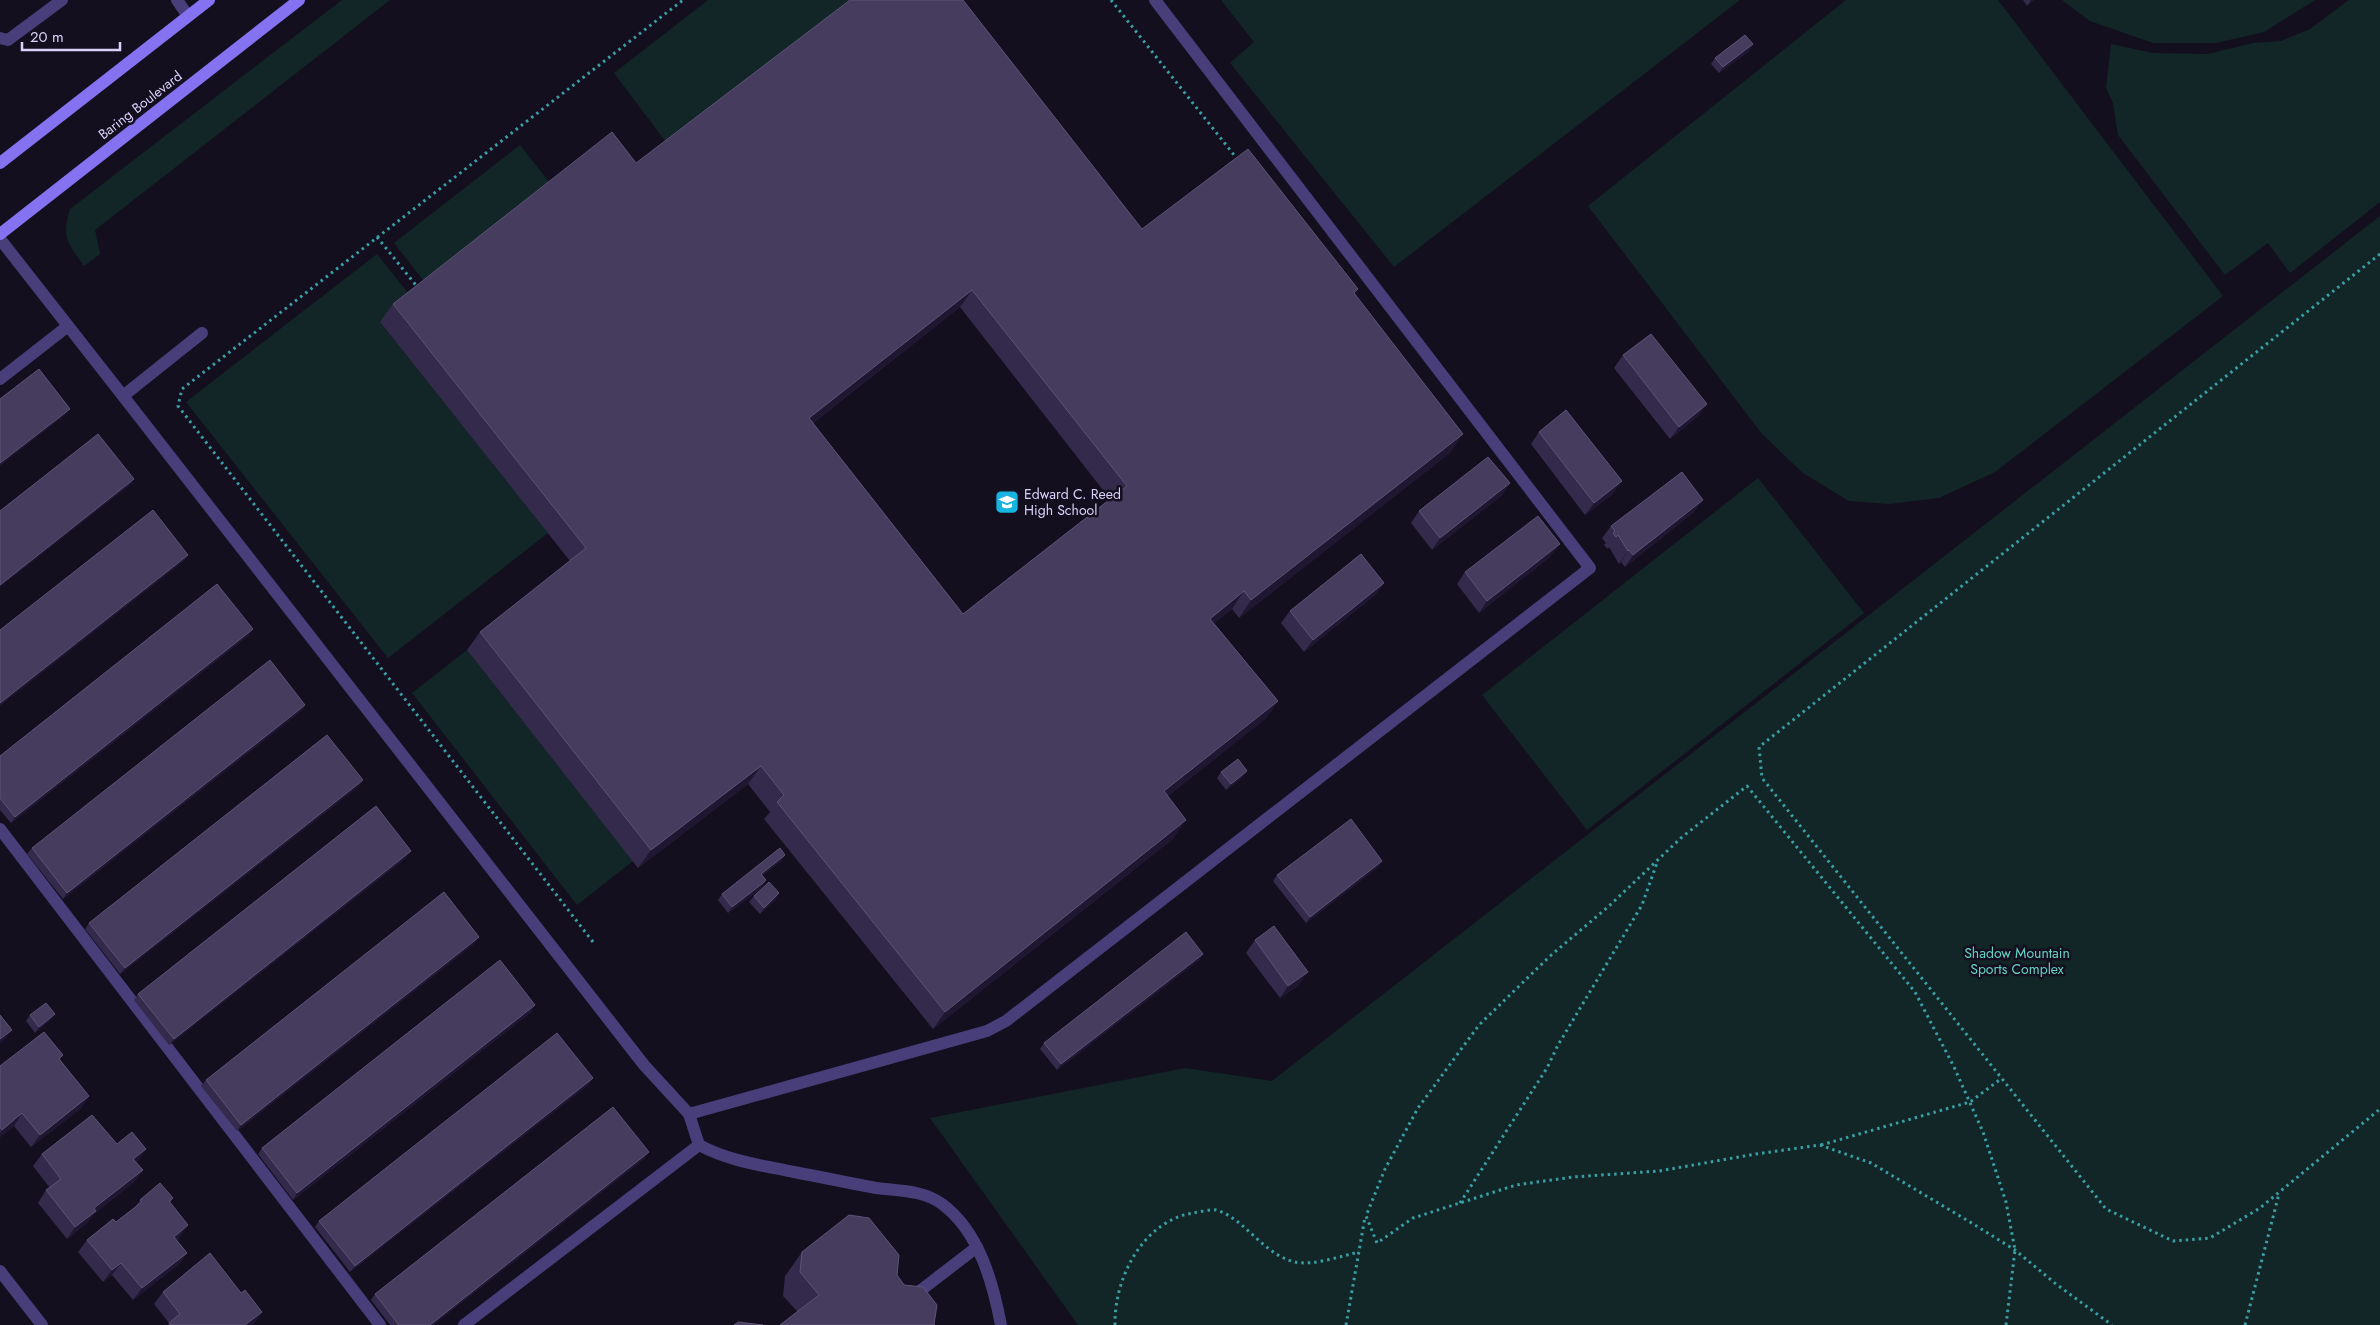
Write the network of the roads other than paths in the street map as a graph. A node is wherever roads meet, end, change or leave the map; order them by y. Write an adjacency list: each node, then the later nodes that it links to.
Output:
1 (62, 0): 7 (street)
2 (177, 0): 6 (street)
3 (209, 0): 6 (main road)
4 (299, 0): 9 (main road, Baring Boulevard)
5 (1155, 0): 16 (street)
6 (188, 16): 8 (main road)
7 (0, 38)
8 (0, 163)
9 (0, 234)
10 (0, 239): 11 (street)
11 (68, 326): 13 (street); 14 (street)
12 (202, 333): 14 (street)
13 (0, 379)
14 (123, 396): 16 (street)
15 (0, 829): 22 (street)
16 (689, 1114): 17 (street)
17 (699, 1145): 18 (street); 23 (street)
18 (977, 1247): 20 (street); 24 (street)
19 (0, 1271): 21 (street)
20 (912, 1297)
21 (42, 1325)
22 (380, 1325)
23 (464, 1325)
24 (1001, 1325)

